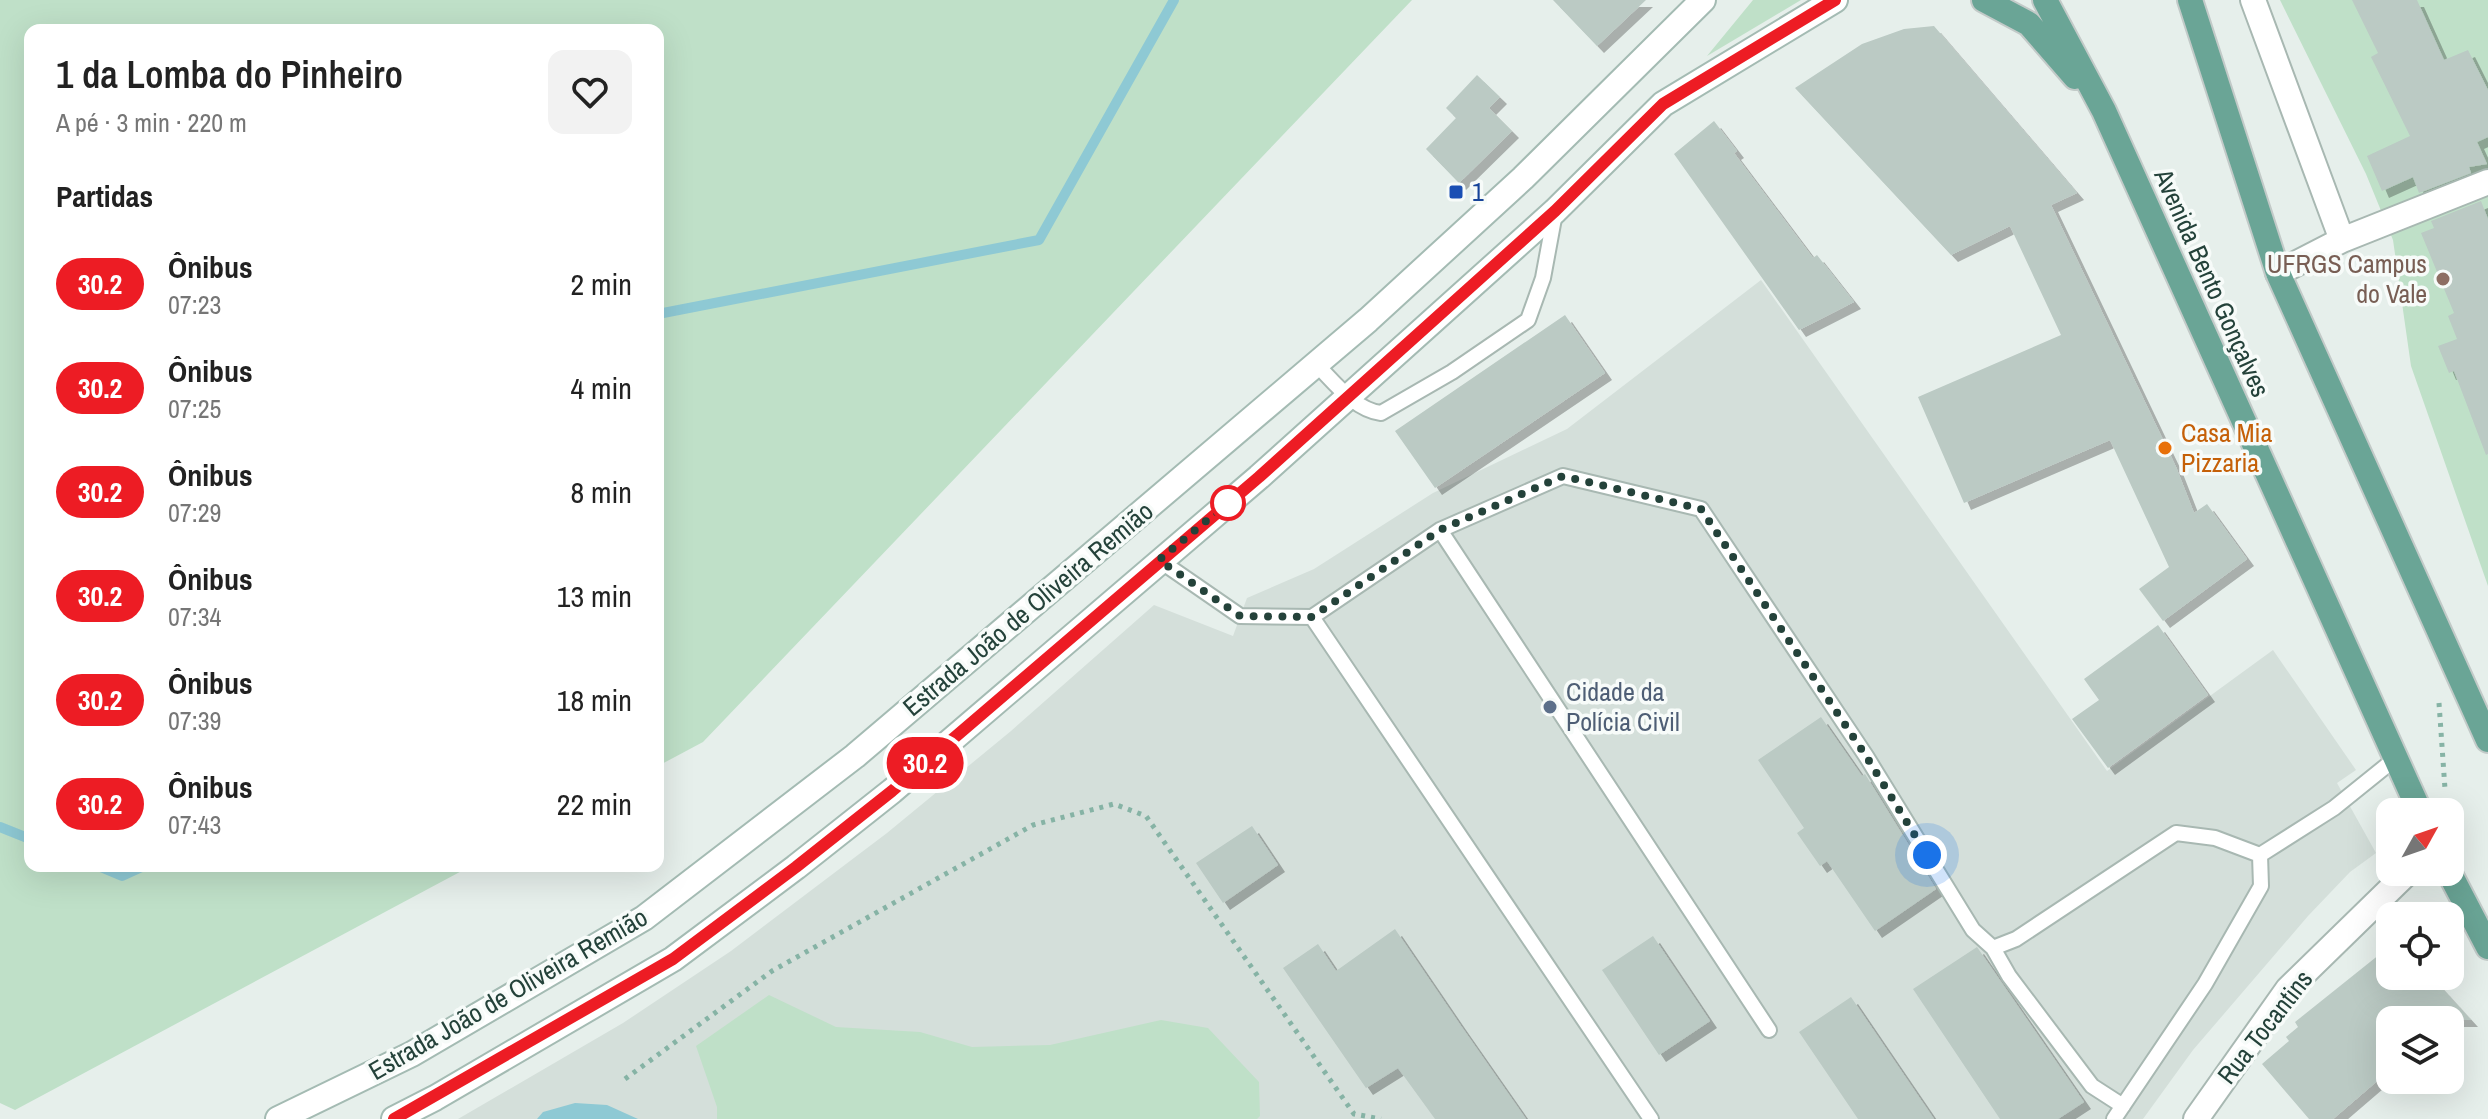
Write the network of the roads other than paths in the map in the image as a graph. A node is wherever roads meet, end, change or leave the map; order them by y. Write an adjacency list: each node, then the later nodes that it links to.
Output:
1 (1703, 0): 12 (main road, Estrada João de Oliveira Remião)
2 (1835, 0): 9 (main road, Estrada João de Oliveira Remião)
3 (1984, 0): 7 (main road)
4 (2045, 0): 7 (main road, Avenida Bento Gonçalves)
5 (2190, 0): 11 (main road)
6 (2253, 0): 10 (main road)
7 (2104, 111): 18 (main road, Avenida Bento Gonçalves)
8 (2488, 182): 10 (main road)
9 (1555, 211): 13 (main road, Estrada João de Oliveira Remião); 13 (lane)
10 (2342, 240): 11 (main road)
11 (2278, 273): 17 (main road)
12 (1317, 365): 13 (lane); 27 (main road, Estrada João de Oliveira Remião)
13 (1348, 396): 15 (main road, Estrada João de Oliveira Remião)
14 (1440, 530): 16 (lane); 24 (lane); 25 (lane)
15 (1159, 560): 16 (lane); 28 (main road, Estrada João de Oliveira Remião)
16 (1312, 617): 29 (lane)
17 (2488, 740)
18 (2396, 758): 19 (main road, Avenida Bento Gonçalves); 20 (lane)
19 (2414, 798)
20 (2260, 855): 24 (lane); 26 (lane)
21 (2394, 886): 30 (main road, Rua Tocantins)
22 (2456, 886): 23 (main road)
23 (2488, 947)
24 (1993, 948): 26 (lane)
25 (1769, 1030)
26 (2119, 1113)
27 (278, 1119)
28 (394, 1119)
29 (1651, 1119)
30 (2196, 1119)

